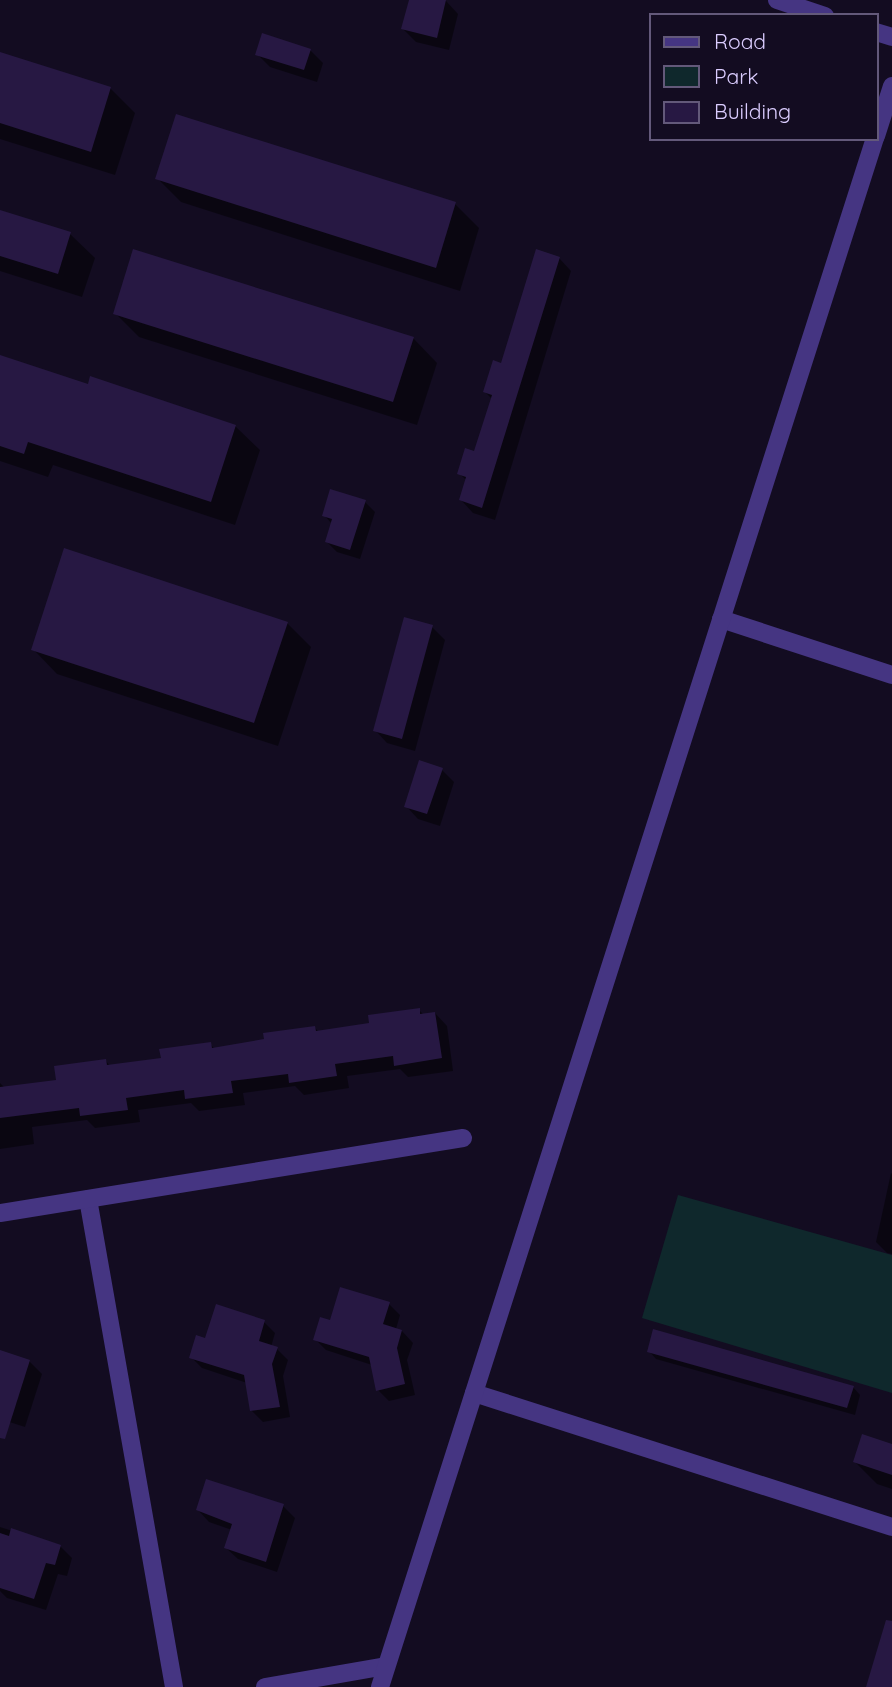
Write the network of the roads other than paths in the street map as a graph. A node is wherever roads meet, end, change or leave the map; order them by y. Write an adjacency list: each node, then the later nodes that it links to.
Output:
1 (776, 0): 2 (street)
2 (819, 14)
3 (892, 86): 4 (street)
4 (878, 131)
5 (875, 140): 6 (street)
6 (721, 619): 7 (street); 11 (street)
7 (892, 676)
8 (463, 1138): 9 (street)
9 (88, 1199): 10 (street); 14 (street)
10 (0, 1213)
11 (474, 1393): 12 (street); 13 (street)
12 (892, 1527)
13 (386, 1666): 15 (street); 16 (street)
14 (174, 1687)
15 (265, 1687)
16 (380, 1687)

